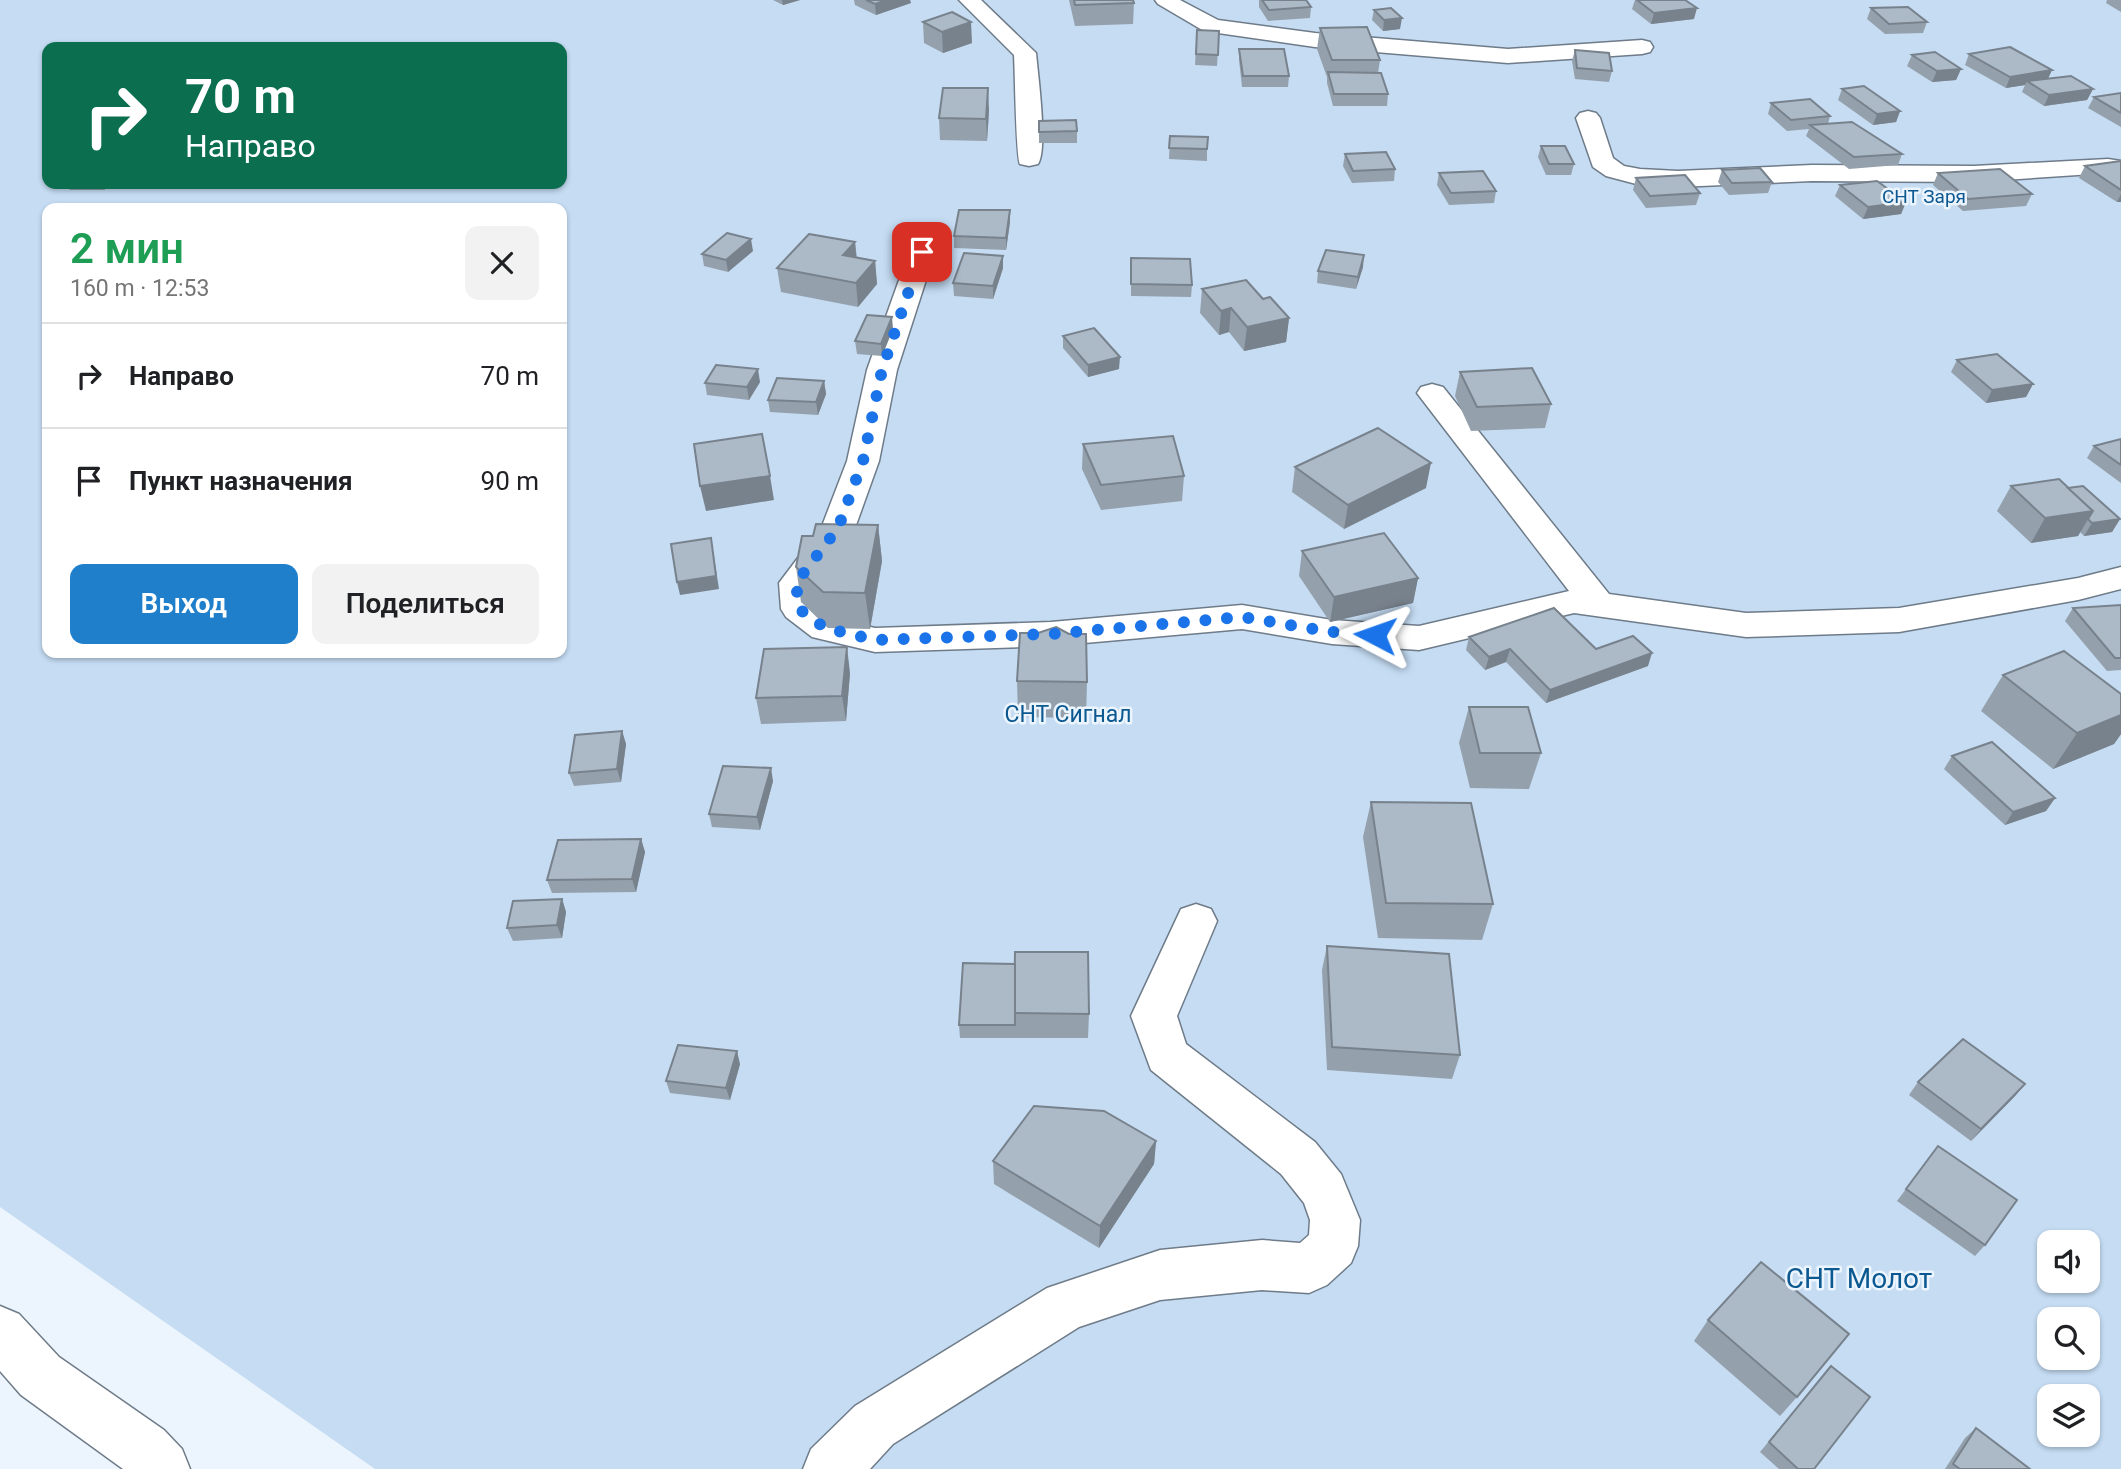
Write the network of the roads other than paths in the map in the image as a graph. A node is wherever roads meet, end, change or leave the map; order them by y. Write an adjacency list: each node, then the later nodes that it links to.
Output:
1 (969, 0): 5 (street)
2 (1165, 0): 3 (street)
3 (1642, 47)
4 (1588, 118): 6 (street)
5 (1029, 159)
6 (2121, 168)
7 (922, 252): 10 (street)
8 (1432, 393): 10 (street)
9 (2121, 579): 10 (street)
10 (1598, 604)
11 (1196, 921): 14 (street)
12 (0, 1332): 13 (street)
13 (162, 1469)
14 (831, 1469)

